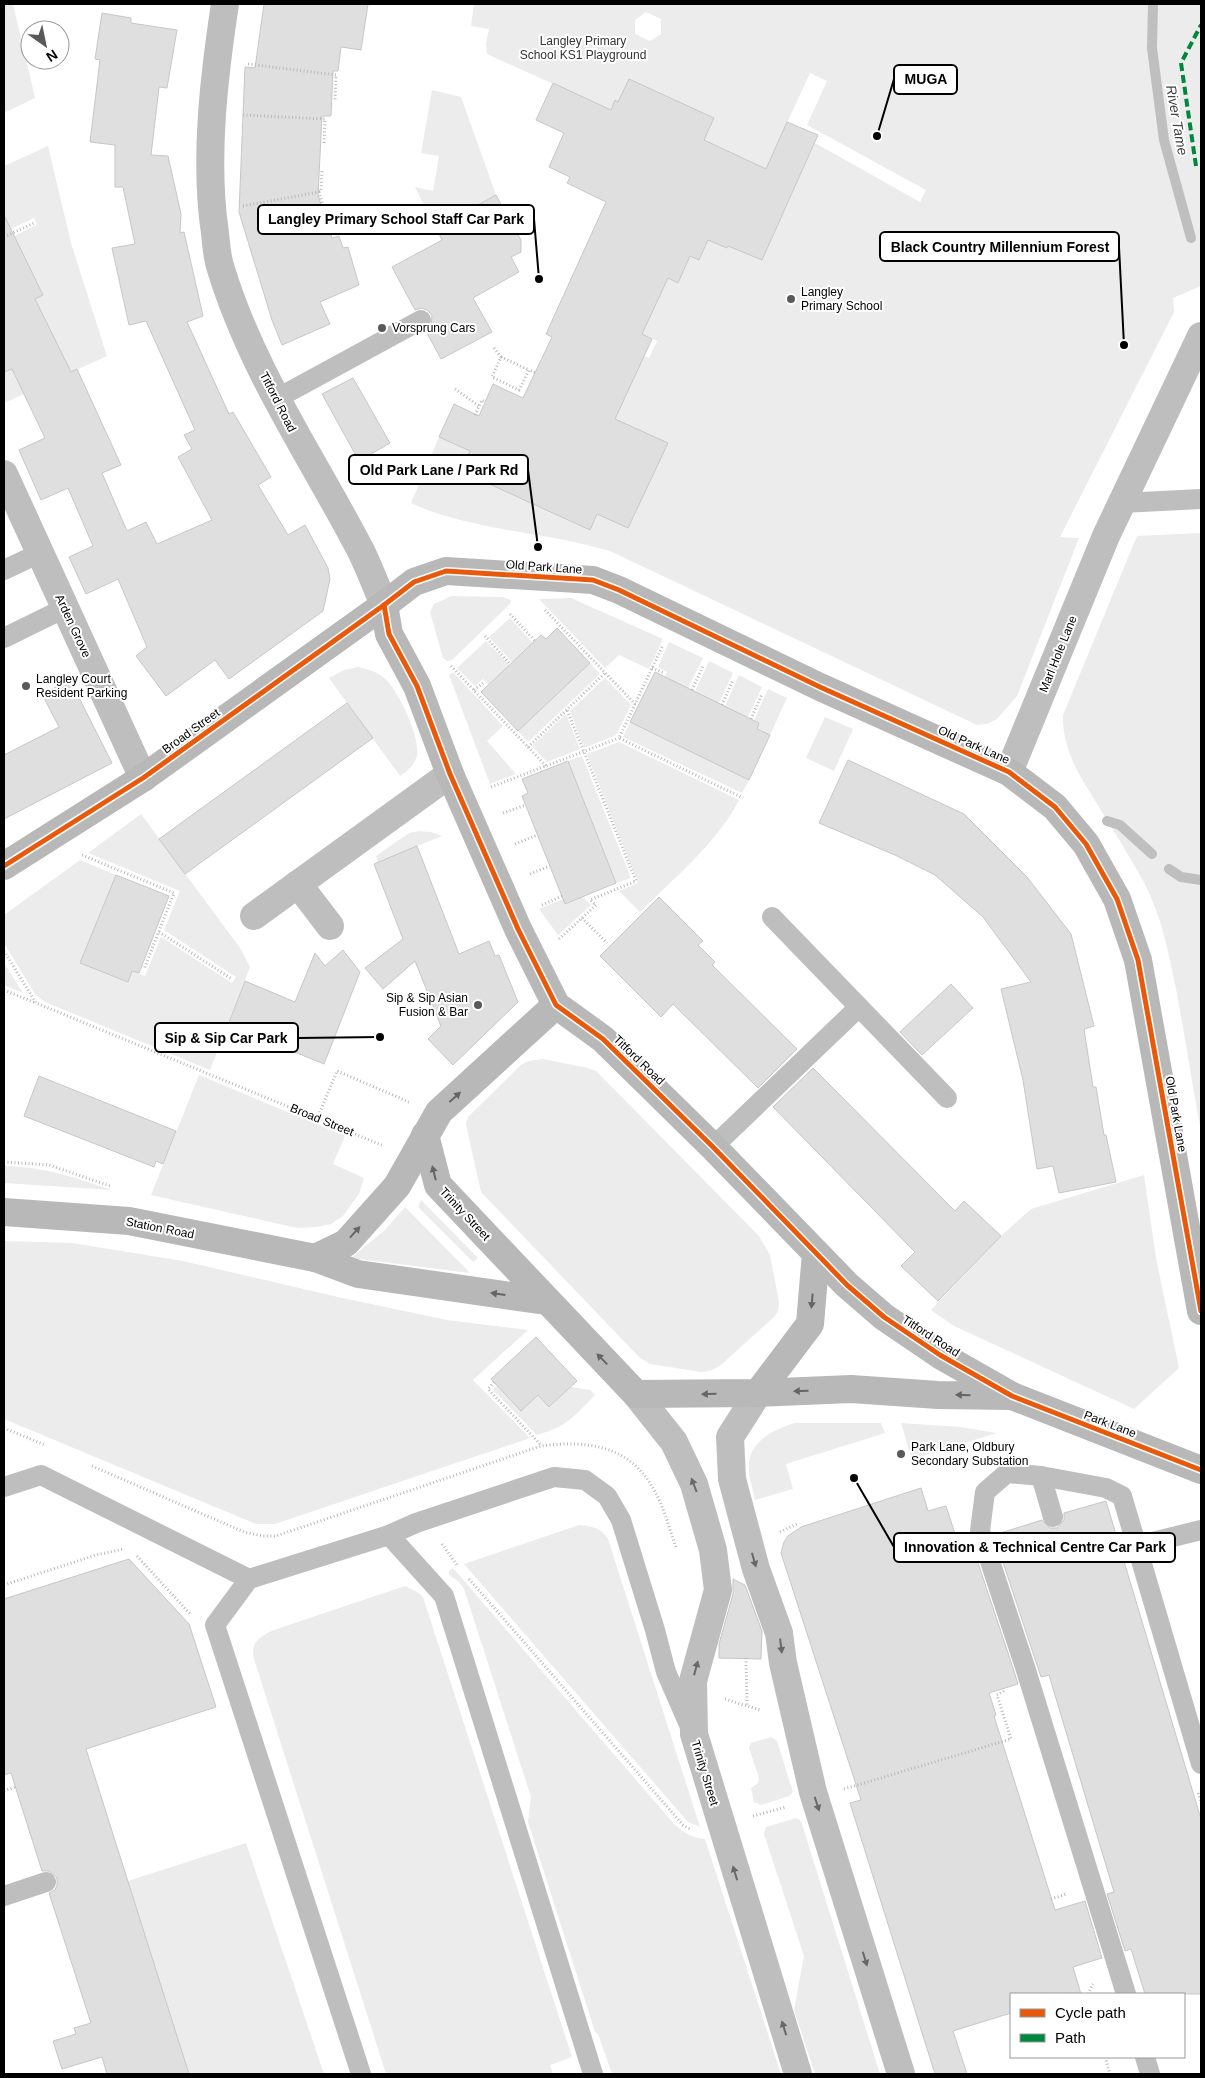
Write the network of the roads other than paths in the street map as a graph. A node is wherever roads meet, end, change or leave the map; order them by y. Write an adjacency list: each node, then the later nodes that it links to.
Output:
1 (225, 4): 4 (street, Titford Road)
2 (421, 320): 4 (lane)
3 (1201, 336): 7 (street, Marl Hole Lane)
4 (276, 399): 10 (street, Titford Road)
5 (4, 474): 8 (street, Arden Grove)
6 (1201, 499): 7 (lane)
7 (1122, 503): 13 (street, Marl Hole Lane)
8 (40, 553): 9 (lane); 11 (street, Arden Grove)
9 (4, 570)
10 (384, 605): 13 (main road, Old Park Lane); 14 (main road, Titford Road); 15 (main road, Broad Street)
11 (65, 608): 12 (lane); 15 (street, Arden Grove)
12 (4, 638)
13 (1009, 772): 30 (main road, Old Park Lane)
14 (450, 774): 17 (street); 21 (main road, Titford Road)
15 (143, 778): 16 (main road, Broad Street)
16 (4, 866)
17 (298, 884): 18 (street); 20 (street)
18 (254, 916)
19 (772, 917): 22 (lane)
20 (330, 926)
21 (556, 1005): 24 (main road, one-way to 21); 25 (main road, Titford Road)
22 (859, 1007): 23 (lane); 25 (lane)
23 (947, 1098)
24 (425, 1135): 28 (main road, one-way to 24); 29 (main road, Trinity Street, one-way to 24)
25 (713, 1147): 27 (main road, Titford Road)
26 (4, 1212): 28 (main road, Station Road)
27 (816, 1253): 31 (main road, one-way to 31); 33 (main road, Titford Road)
28 (315, 1258): 29 (main road, Station Road, one-way to 28)
29 (546, 1301): 32 (main road, Trinity Street, one-way to 29)
30 (1201, 1311)
31 (758, 1393): 32 (main road, one-way to 32); 33 (main road, Park Lane, one-way to 31); 51 (street, one-way to 51)
32 (636, 1394): 42 (street, Trinity Street, one-way to 32)
33 (1012, 1396): 34 (main road, Park Lane)
34 (1201, 1470)
35 (1041, 1476): 37 (lane); 40 (lane); 46 (lane)
36 (4, 1487): 41 (lane)
37 (1053, 1517)
38 (1201, 1530): 40 (lane)
39 (389, 1535): 41 (lane); 42 (lane); 49 (lane)
40 (1136, 1546): 43 (lane)
41 (249, 1579): 48 (lane)
42 (694, 1734): 50 (street, Trinity Street, one-way to 42)
43 (1201, 1761)
44 (46, 1882): 45 (lane)
45 (4, 1896)
46 (1126, 1993)
47 (1145, 2058): 52 (lane)
48 (361, 2074)
49 (593, 2074)
50 (798, 2074)
51 (901, 2074)
52 (1150, 2074)

